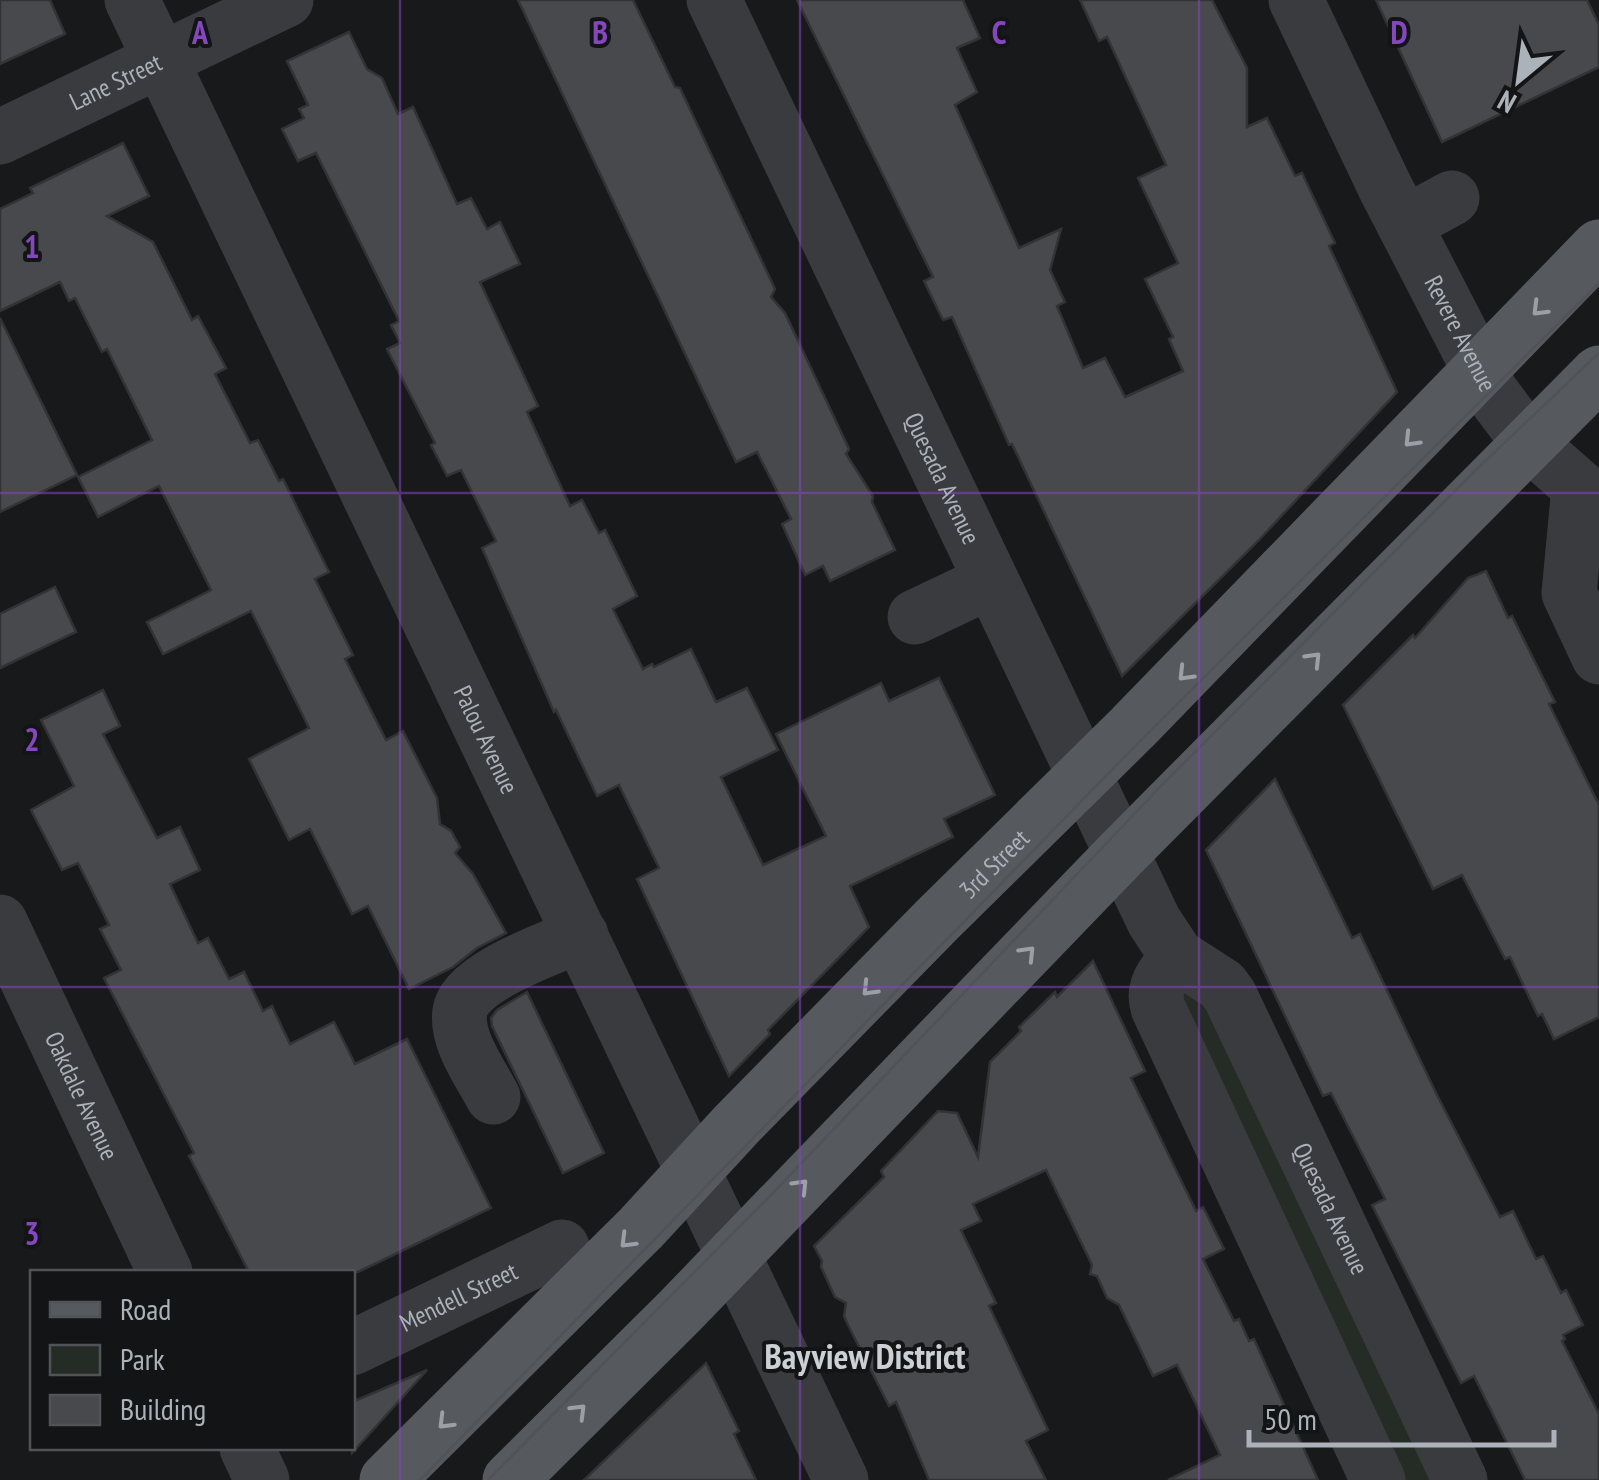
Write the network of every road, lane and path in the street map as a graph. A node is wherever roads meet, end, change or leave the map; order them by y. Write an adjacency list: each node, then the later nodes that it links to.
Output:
1 (132, 0): 5 (street, Palou Avenue)
2 (286, 0): 5 (street, Lane Street)
3 (714, 0): 14 (street, Quesada Avenue)
4 (1296, 0): 8 (street, Revere Avenue)
5 (160, 60): 6 (street, Lane Street); 20 (street, Palou Avenue)
6 (0, 137)
7 (1452, 198): 8 (street)
8 (1404, 224): 10 (street, Revere Avenue)
9 (1599, 247): 10 (main road, 3rd Street, one-way to 10)
10 (1479, 370): 12 (street, Revere Avenue); 17 (main road, 3rd Street, one-way to 17)
11 (1599, 373): 12 (main road)
12 (1530, 444): 13 (street, Revere Avenue); 18 (main road, one-way to 12)
13 (1589, 488): 16 (street, Revere Avenue)
14 (991, 582): 15 (street); 17 (street, Quesada Avenue)
15 (915, 617)
16 (1599, 657)
17 (1083, 774): 18 (street, Quesada Avenue); 24 (main road, 3rd Street, one-way to 24)
18 (1122, 853): 21 (street, Quesada Avenue); 26 (main road, one-way to 18)
19 (0, 922): 22 (street, Oakdale Avenue)
20 (581, 934): 23 (street); 24 (street, Palou Avenue)
21 (1176, 956): 34 (street); 35 (street, Quesada Avenue)
22 (18, 1008): 27 (street, Oakdale Avenue)
23 (493, 1097)
24 (693, 1170): 26 (street, Palou Avenue); 31 (main road, 3rd Street, one-way to 31)
25 (562, 1246): 28 (street, Mendell Street)
26 (732, 1255): 32 (main road, one-way to 26); 33 (street, Palou Avenue)
27 (164, 1270)
28 (355, 1347)
29 (248, 1450): 30 (street)
30 (262, 1480)
31 (387, 1480)
32 (510, 1480)
33 (842, 1480)
34 (1378, 1480)
35 (1460, 1480)

